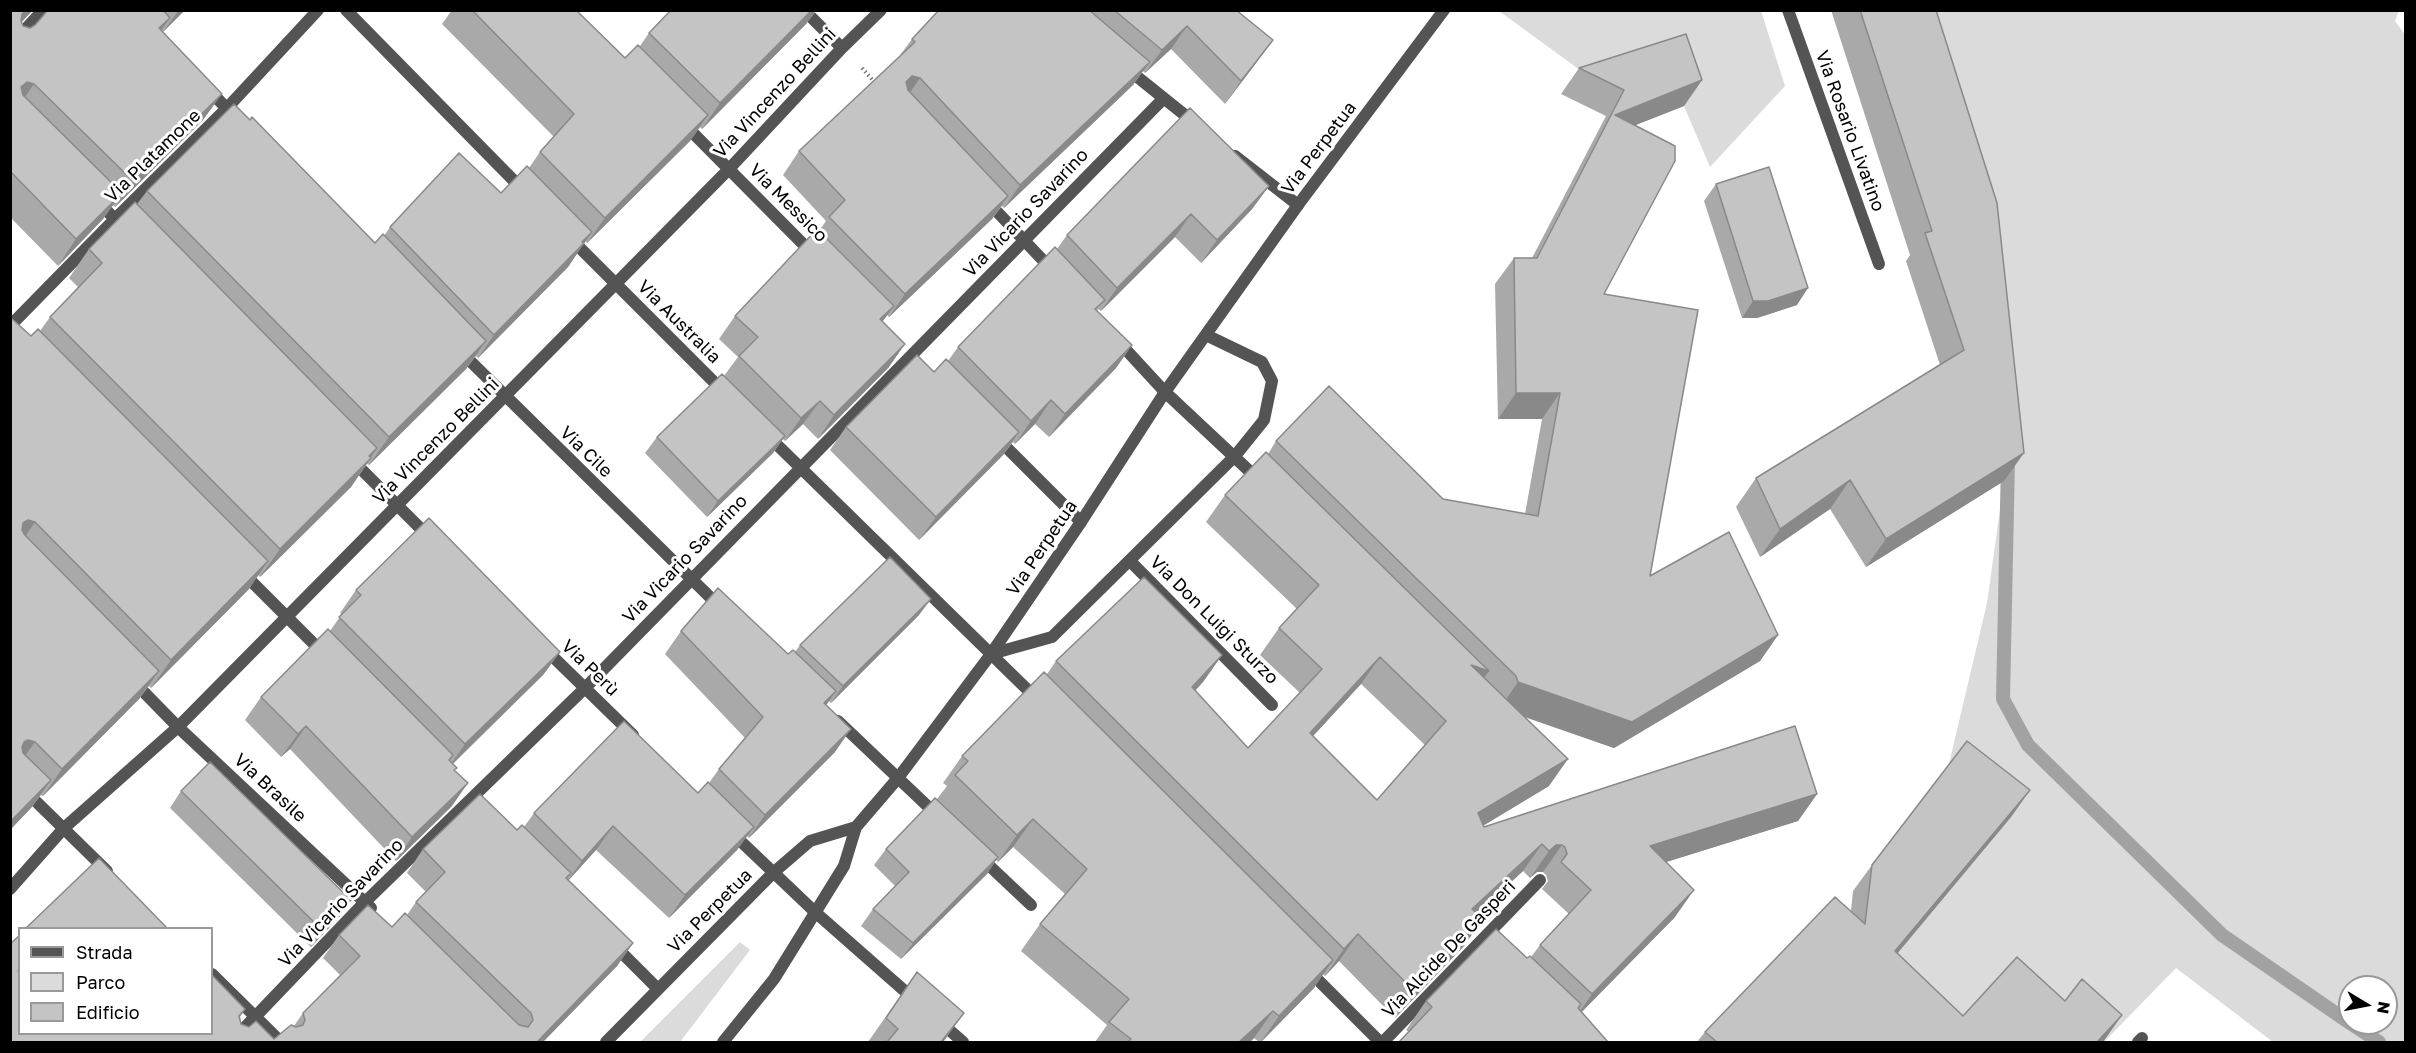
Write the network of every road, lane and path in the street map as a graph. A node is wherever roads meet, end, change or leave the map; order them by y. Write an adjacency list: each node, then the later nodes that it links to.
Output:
1 (43, 10): 8 (street)
2 (318, 10): 14 (street, Via Platamone)
3 (346, 10): 22 (street)
4 (804, 10): 9 (street)
5 (881, 10): 9 (street, Via Vincenzo Bellini)
6 (1444, 10): 23 (street, Via Perpetua)
7 (1788, 10): 29 (street, Via Rosario Livatino)
8 (10, 46)
9 (842, 48): 12 (path); 19 (street, Via Vincenzo Bellini)
10 (1119, 62): 13 (street)
11 (195, 76): 14 (street)
12 (882, 90)
13 (1163, 99): 17 (street); 26 (street, Via Vicario Savarino)
14 (227, 108): 16 (street); 24 (street, Via Platamone)
15 (679, 119): 19 (street, Via Messico)
16 (252, 134)
17 (1208, 134)
18 (1226, 148): 23 (street)
19 (729, 169): 28 (street, Via Messico); 31 (street, Via Vincenzo Bellini)
20 (977, 191): 26 (street)
21 (91, 195): 24 (street)
22 (534, 201)
23 (1298, 205): 34 (street, Via Perpetua)
24 (115, 219): 27 (street); 32 (street, Via Platamone)
25 (558, 226): 31 (street, Via Australia)
26 (1025, 241): 30 (street); 43 (street, Via Vicario Savarino)
27 (140, 244)
28 (821, 261)
29 (1879, 264)
30 (1064, 283)
31 (616, 284): 37 (street, Via Vincenzo Bellini); 38 (street, Via Australia)
32 (10, 326)
33 (1111, 333): 36 (street)
34 (1206, 335): 36 (street, Via Perpetua); 42 (street)
35 (456, 346): 37 (street, Via Cile)
36 (1165, 392): 42 (street); 46 (street, Via Perpetua)
37 (504, 397): 45 (street, Via Vincenzo Bellini); 50 (street, Via Cile)
38 (733, 401)
39 (758, 426): 43 (street)
40 (989, 429): 46 (street)
41 (339, 447): 45 (street)
42 (1235, 456): 44 (street); 48 (street)
43 (800, 468): 50 (street, Via Vicario Savarino); 54 (street)
44 (1268, 489)
45 (397, 506): 47 (street); 51 (street, Via Vincenzo Bellini)
46 (1081, 522): 54 (street, Via Perpetua)
47 (440, 547)
48 (1130, 561): 54 (street); 58 (street, Via Don Luigi Sturzo)
49 (237, 566): 51 (street)
50 (690, 579): 52 (street, Via Cile); 57 (street, Via Vicario Savarino)
51 (287, 617): 55 (street); 61 (street, Via Vincenzo Bellini)
52 (733, 620)
53 (533, 638): 57 (street, Via Perù)
54 (992, 654): 60 (street); 64 (street, Via Perpetua)
55 (336, 667)
56 (122, 670): 61 (street, Via Brasile)
57 (585, 688): 62 (street, Via Perù); 74 (street, Via Vicario Savarino)
58 (1272, 705)
59 (828, 711): 64 (street)
60 (1051, 713)
61 (178, 727): 68 (street, Via Vincenzo Bellini); 74 (street, Via Brasile)
62 (642, 744)
63 (10, 776): 68 (street)
64 (898, 778): 66 (street); 67 (street, Via Perpetua)
65 (724, 825): 70 (street)
66 (948, 825)
67 (856, 827): 70 (street, Via Perpetua); 76 (street)
68 (64, 828): 71 (street); 73 (street, Via Vincenzo Bellini)
69 (972, 849): 75 (street)
70 (773, 873): 76 (street); 81 (street, Via Perpetua)
71 (115, 878)
72 (1540, 880): 88 (street, Via Alcide De Gasperi)
73 (10, 889)
74 (365, 902): 77 (street, Via Brasile); 82 (street, Via Vicario Savarino)
75 (1031, 905)
76 (815, 912): 86 (street); 87 (street)
77 (382, 919)
78 (609, 940): 81 (street)
79 (1296, 958): 88 (street)
80 (213, 975): 82 (street)
81 (658, 989): 85 (street, Via Perpetua)
82 (256, 1018): 83 (street, Via Vicario Savarino); 84 (street)
83 (231, 1042)
84 (280, 1042)
85 (606, 1042)
86 (723, 1042)
87 (963, 1042)
88 (1381, 1042)

